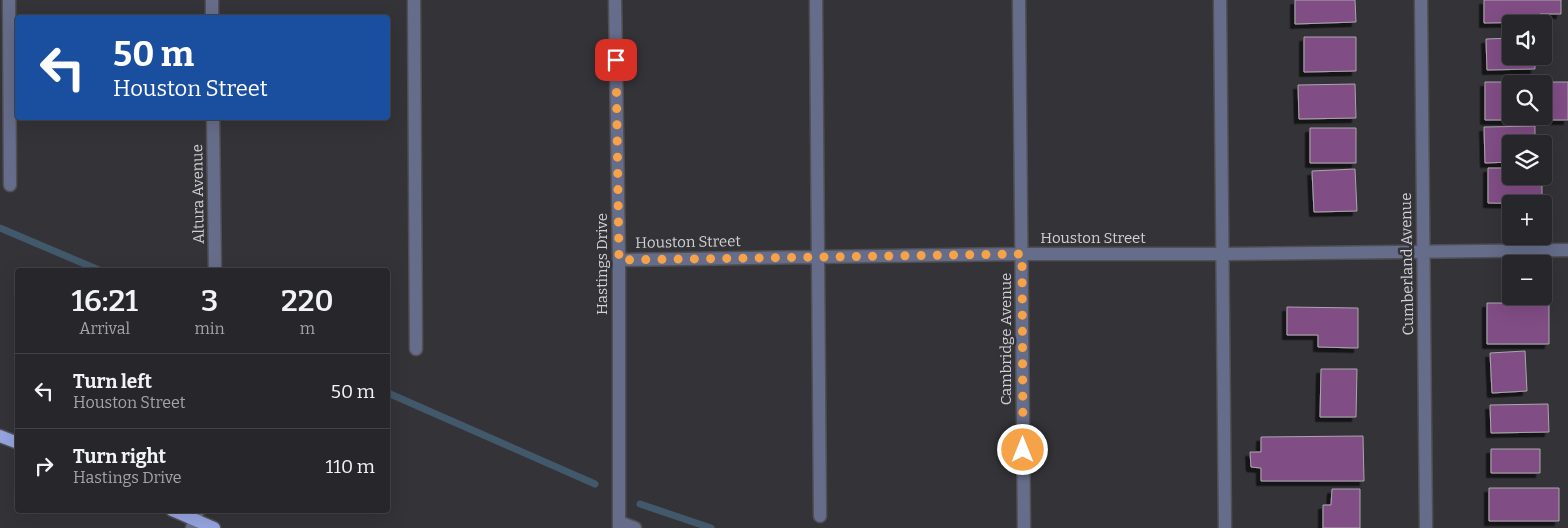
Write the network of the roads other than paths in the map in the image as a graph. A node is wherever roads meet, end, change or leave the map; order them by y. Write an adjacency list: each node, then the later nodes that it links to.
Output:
1 (9, 0): 11 (street)
2 (212, 0): 9 (street)
3 (414, 0): 19 (street)
4 (615, 0): 17 (street, Hastings Drive)
5 (816, 0): 16 (street)
6 (1019, 0): 14 (street, Cambridge Avenue)
7 (1220, 0): 15 (street)
8 (1421, 0): 13 (street, Cumberland Avenue)
9 (212, 15)
10 (213, 120): 18 (street, Altura Avenue)
11 (10, 185)
12 (1568, 250): 13 (street, Houston Street)
13 (1423, 251): 15 (street, Houston Street); 30 (street, Cumberland Avenue)
14 (1022, 254): 15 (street, Houston Street); 16 (street, Houston Street); 28 (street, Cambridge Avenue)
15 (1223, 254): 29 (street)
16 (818, 256): 17 (street, Houston Street); 23 (street)
17 (619, 260): 25 (street, Hastings Drive)
18 (215, 268)
19 (416, 349)
20 (0, 436): 21 (main road)
21 (15, 442)
22 (180, 513): 24 (main road)
23 (820, 516)
24 (195, 519): 26 (main road)
25 (619, 525): 27 (street)
26 (214, 528)
27 (635, 528)
28 (1024, 528)
29 (1225, 528)
30 (1426, 528)

